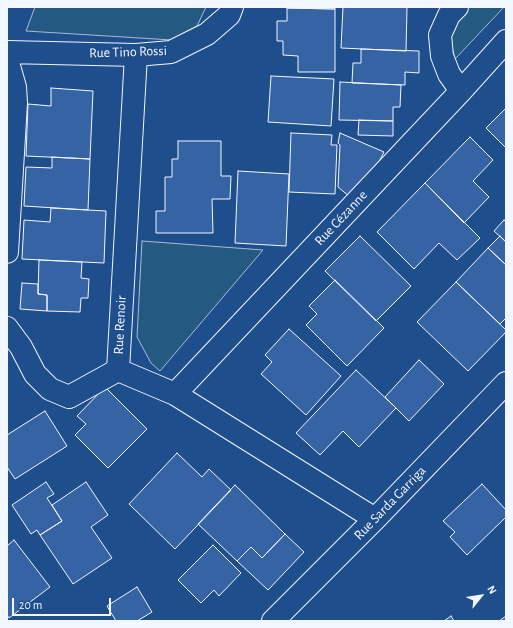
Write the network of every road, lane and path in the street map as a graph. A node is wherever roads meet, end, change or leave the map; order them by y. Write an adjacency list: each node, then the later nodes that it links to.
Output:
1 (232, 7): 5 (street, Rue Tino Rossi)
2 (456, 7): 7 (street)
3 (506, 41): 7 (street, Rue Cézanne)
4 (7, 52): 5 (street, Rue Tino Rossi)
5 (136, 55): 10 (street, Rue Renoir)
6 (7, 59): 8 (street)
7 (461, 91): 12 (street, Rue Cézanne)
8 (7, 252)
9 (7, 328): 10 (street)
10 (118, 370): 12 (street, Rue Renoir)
11 (506, 383): 13 (street, Rue Sarda Garriga)
12 (176, 394): 13 (street, Rue Renoir)
13 (375, 519): 14 (street, Rue Sarda Garriga)
14 (273, 621)

